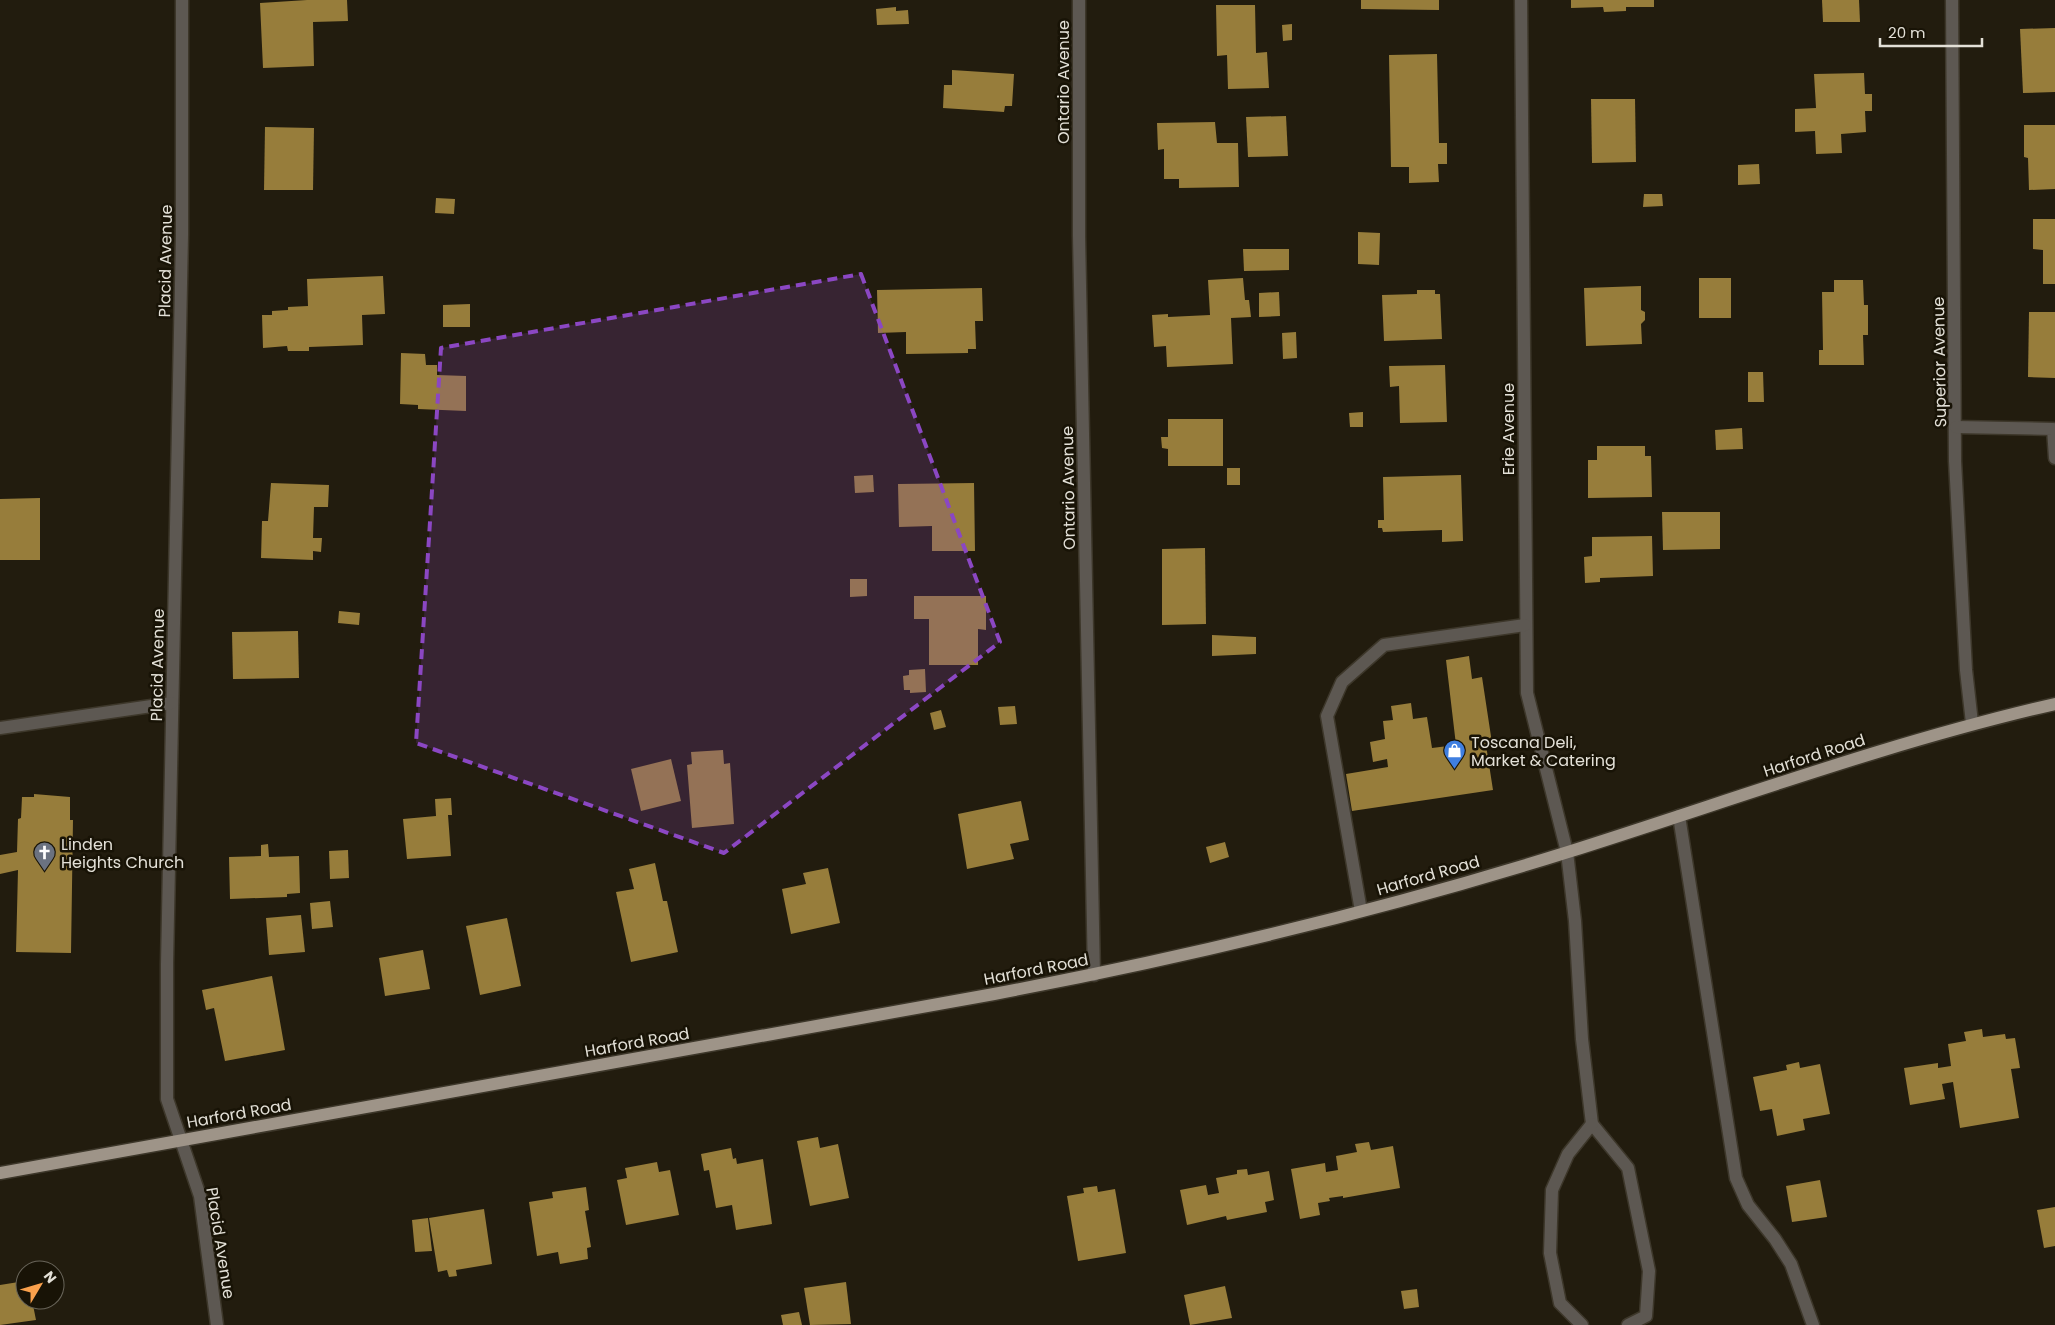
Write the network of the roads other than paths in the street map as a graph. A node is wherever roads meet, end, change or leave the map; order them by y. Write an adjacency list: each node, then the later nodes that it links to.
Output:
1 (182, 0): 8 (street, Placid Avenue)
2 (1079, 0): 15 (street, Ontario Avenue)
3 (1521, 0): 7 (street, Erie Avenue)
4 (1952, 0): 5 (street, Superior Avenue)
5 (1956, 427): 6 (street); 10 (street, Superior Avenue)
6 (2055, 458)
7 (1525, 625): 13 (street, Erie Avenue); 14 (street)
8 (172, 703): 11 (street); 17 (street, Placid Avenue)
9 (2055, 704): 10 (main road, Harford Road)
10 (1972, 723): 12 (main road, Harford Road)
11 (0, 728)
12 (1679, 816): 13 (main road, Harford Road); 22 (street)
13 (1567, 852): 14 (main road, Harford Road); 16 (street, Erie Avenue)
14 (1361, 911): 15 (main road, Harford Road)
15 (1094, 975): 17 (main road, Harford Road)
16 (1592, 1124): 20 (street); 21 (street)
17 (181, 1140): 18 (main road, Harford Road); 19 (street, Placid Avenue)
18 (0, 1173)
19 (217, 1325)
20 (1582, 1325)
21 (1628, 1325)
22 (1813, 1325)

